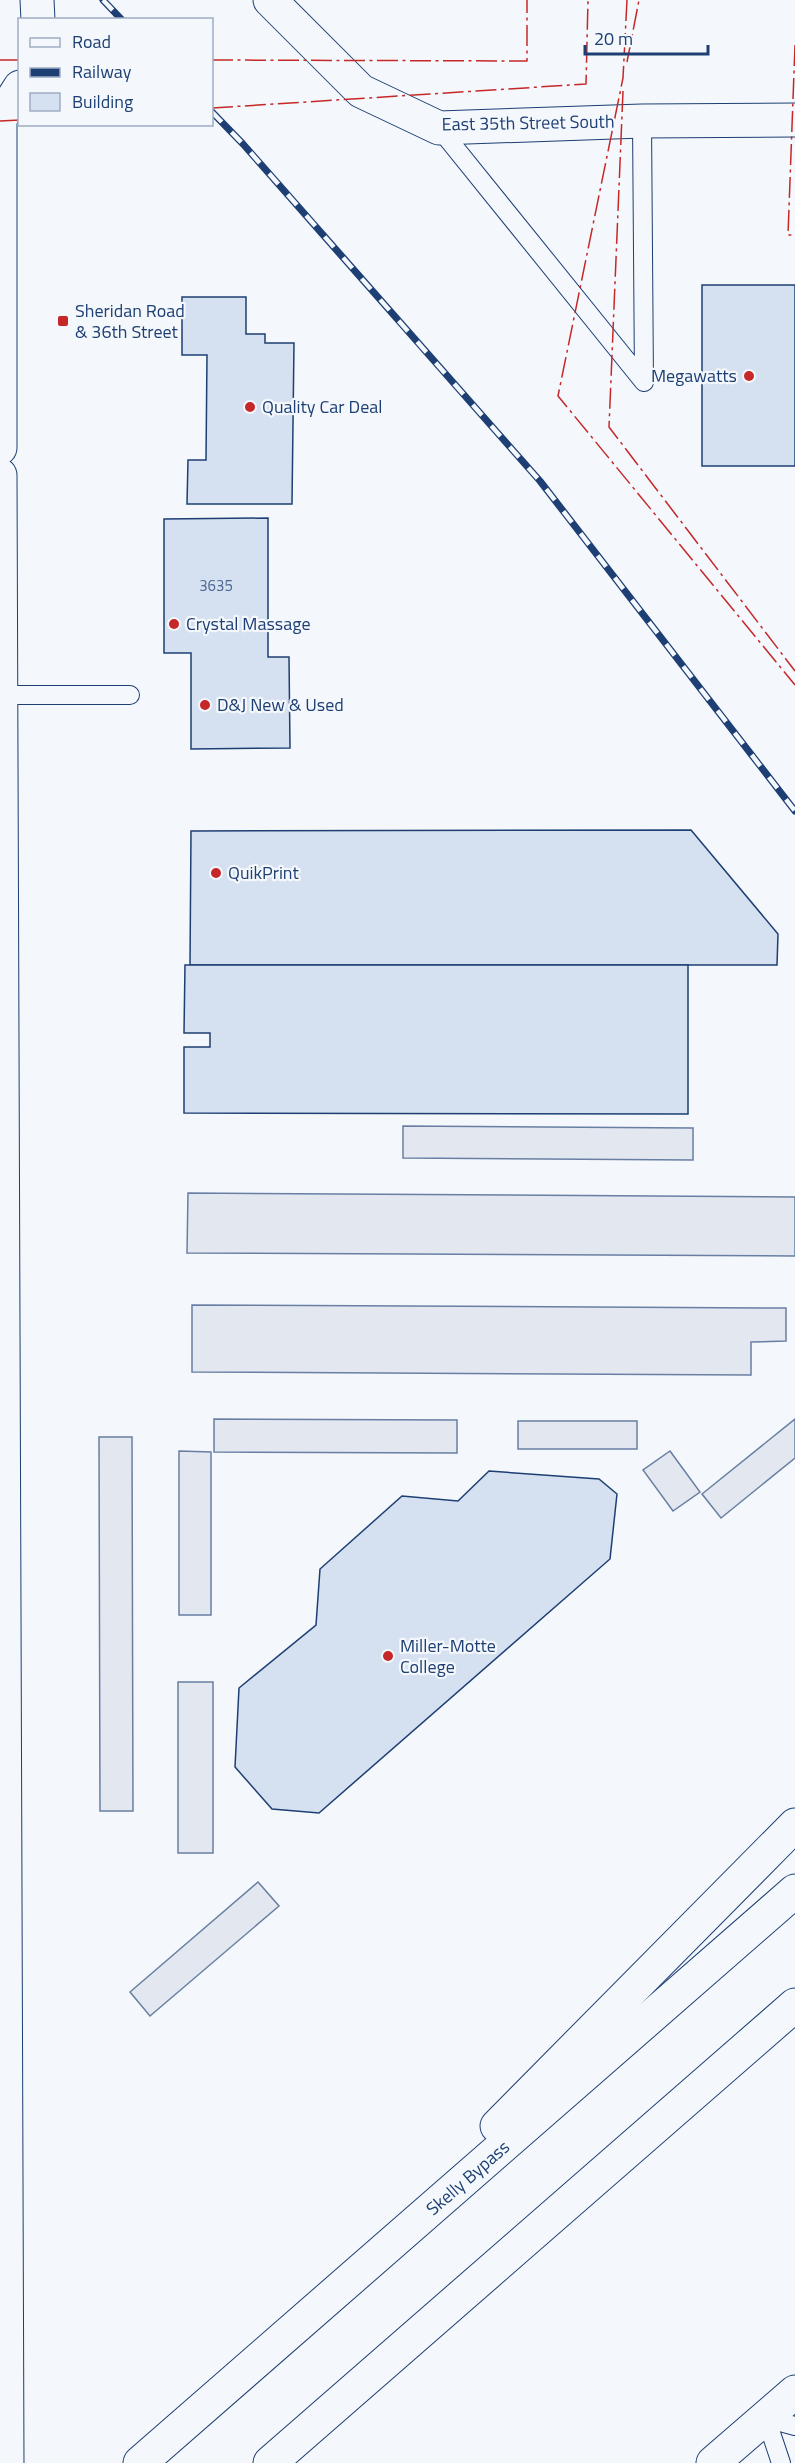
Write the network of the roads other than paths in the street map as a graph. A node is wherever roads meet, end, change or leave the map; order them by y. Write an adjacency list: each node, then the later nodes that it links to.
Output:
1 (37, 0): 3 (main road)
2 (270, 0): 8 (main road, East 35th Street South)
3 (38, 18)
4 (18, 90): 5 (main road)
5 (1, 116): 9 (main road)
6 (795, 120): 7 (main road, East 35th Street South)
7 (642, 121): 8 (main road, East 35th Street South); 8 (lane)
8 (439, 128)
9 (0, 448)
10 (0, 475): 11 (main road)
11 (1, 695): 12 (lane); 13 (main road)
12 (130, 695)
13 (1, 1433): 14 (main road)
14 (2, 1684): 16 (main road)
15 (795, 1825): 20 (main road)
16 (2, 1828): 18 (main road)
17 (795, 1891): 20 (main road, Skelly Bypass)
18 (2, 1980): 21 (main road)
19 (795, 2005): 26 (main road)
20 (292, 2331): 25 (main road, Skelly Bypass)
21 (3, 2346): 24 (main road)
22 (795, 2392): 23 (main road)
23 (781, 2422): 27 (main road); 28 (lane)
24 (7, 2463)
25 (140, 2463)
26 (270, 2463)
27 (713, 2463)
28 (781, 2463)

